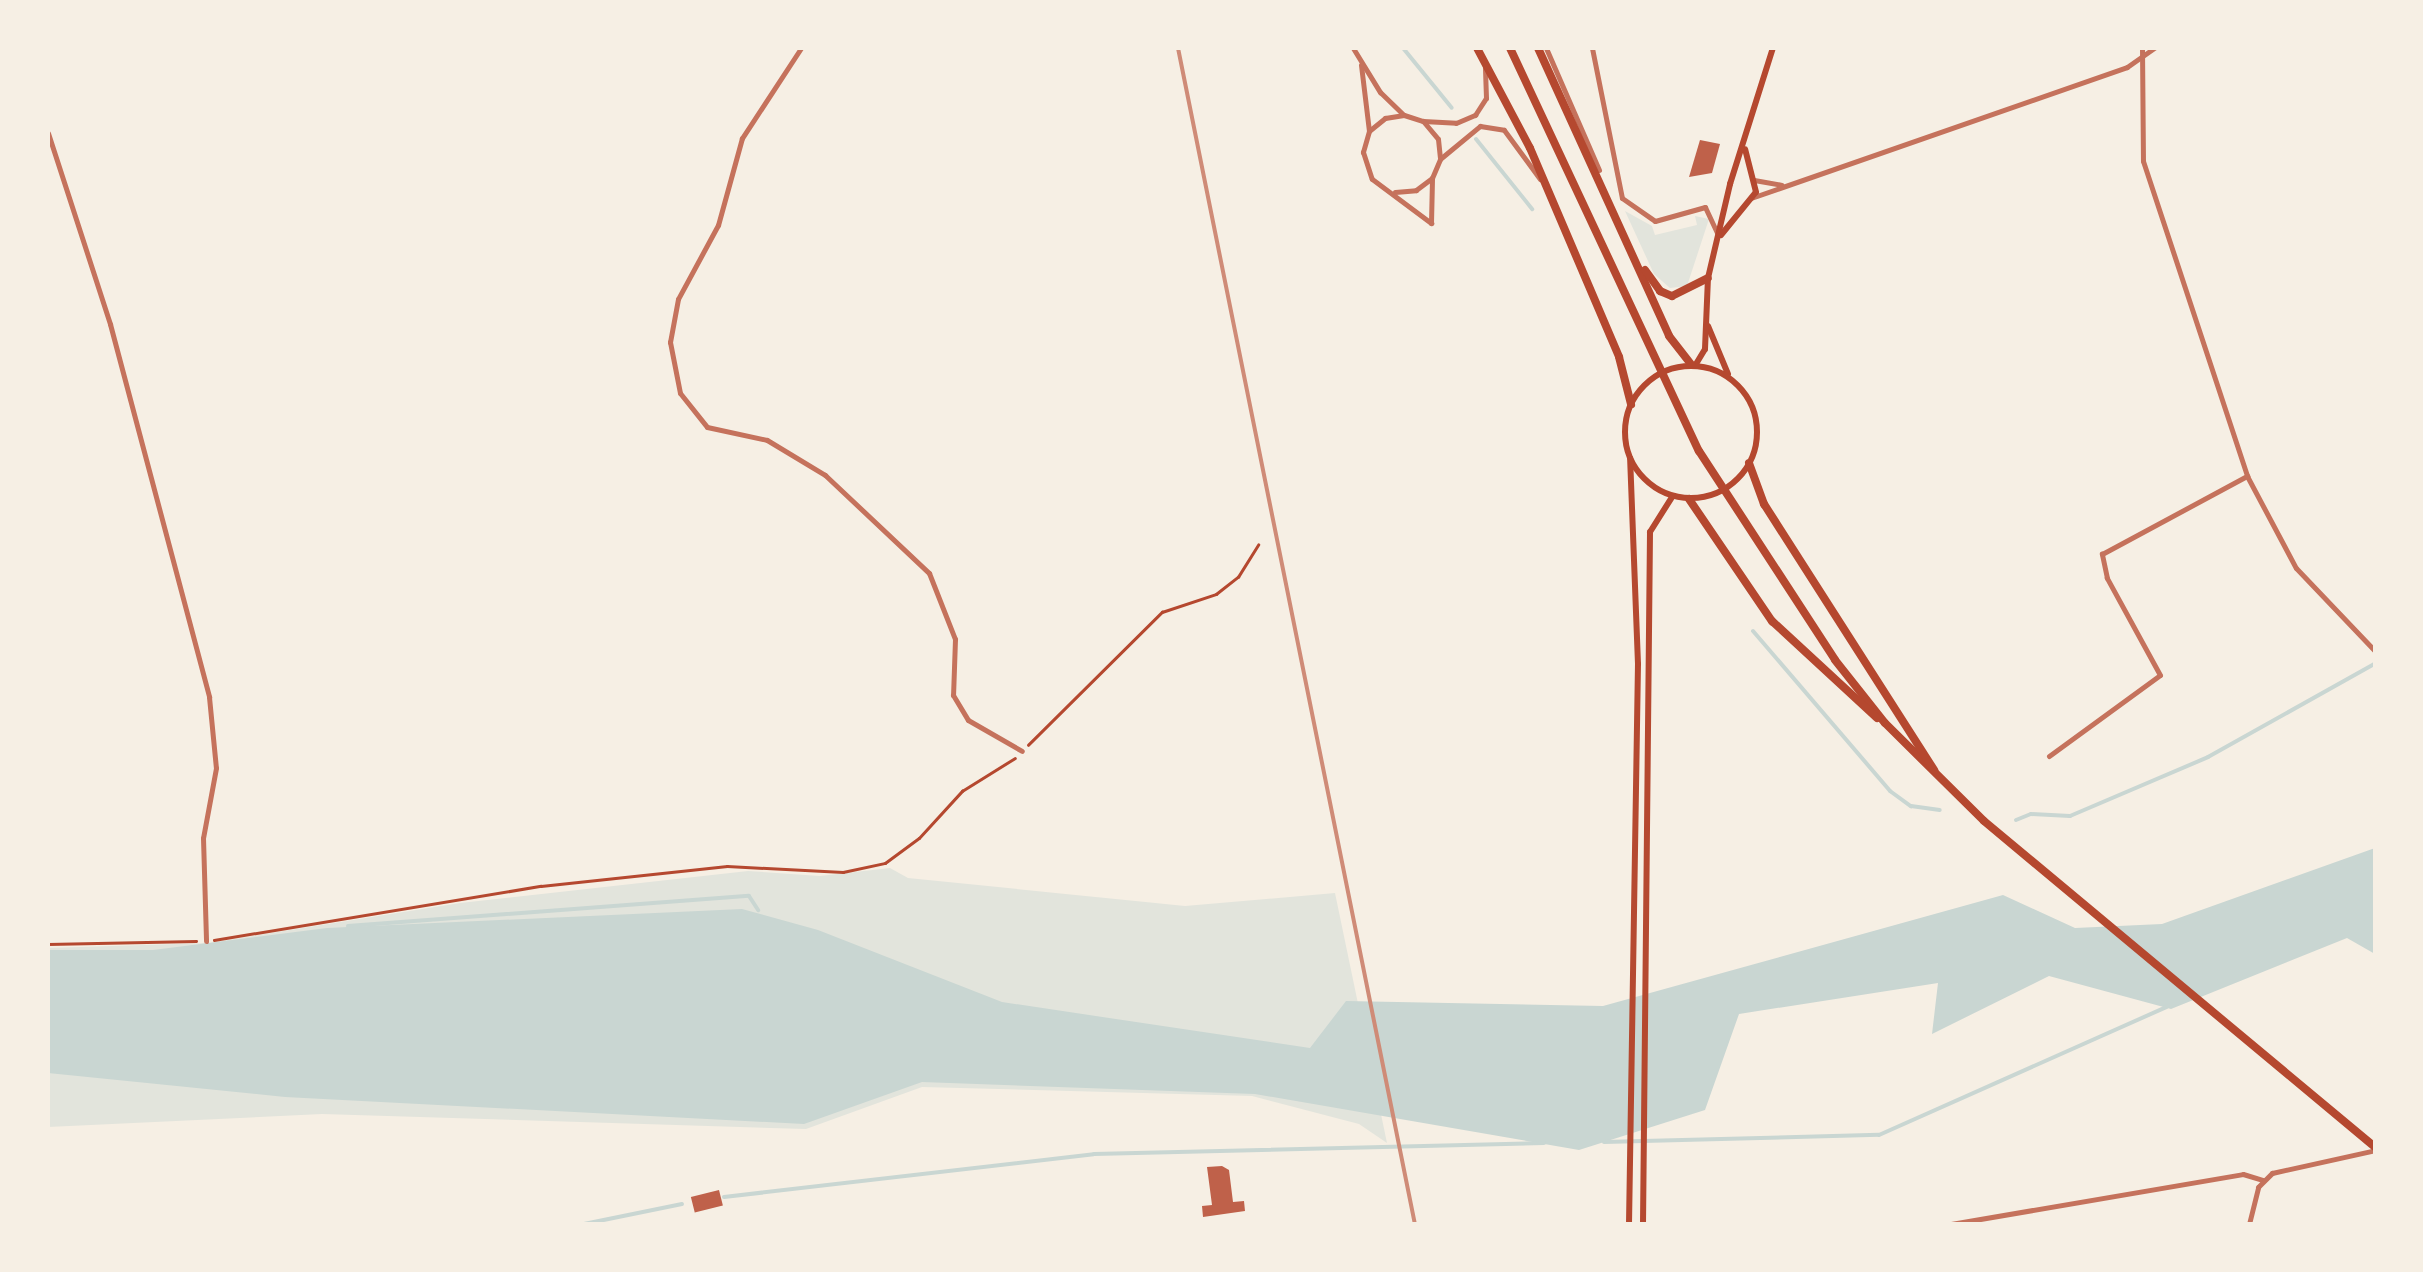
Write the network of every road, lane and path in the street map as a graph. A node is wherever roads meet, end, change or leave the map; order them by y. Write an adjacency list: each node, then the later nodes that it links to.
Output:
1 (802, 48): 41 (street)
2 (1353, 48): 11 (street)
3 (1510, 48): 40 (highway)
4 (1542, 48): 27 (highway)
5 (1592, 48): 26 (street)
6 (1773, 48): 16 (main road)
7 (2142, 48): 10 (street)
8 (2154, 48): 10 (street)
9 (1479, 52): 13 (street); 22 (highway)
10 (2142, 56): 21 (street); 35 (street)
11 (1361, 62): 12 (street); 14 (street)
12 (1404, 114): 13 (street); 14 (street)
13 (1423, 121): 17 (street)
14 (1370, 131): 24 (street)
15 (48, 134): 44 (street)
16 (1744, 142): 19 (main road); 20 (main road)
17 (1440, 159): 18 (street); 22 (street)
18 (1432, 178): 24 (street); 24 (street)
19 (1734, 178): 20 (main road); 23 (main road)
20 (1751, 178): 21 (street); 25 (main road)
21 (1785, 185): 25 (street)
22 (1546, 190): 32 (highway)
23 (1730, 191): 25 (main road); 26 (main road)
24 (1395, 192)
25 (1748, 200): 26 (main road)
26 (1718, 240): 28 (main road)
27 (1630, 243): 28 (highway); 30 (highway)
28 (1708, 278): 29 (main road)
29 (1708, 325): 30 (main road); 31 (main road)
30 (1689, 365): 31 (main road); 32 (main road)
31 (1729, 375): 34 (main road)
32 (1630, 404): 33 (main road)
33 (1630, 458): 36 (main road); 48 (main road)
34 (1748, 464): 37 (main road); 43 (highway)
35 (2247, 476): 39 (street); 42 (street)
36 (1672, 497): 37 (main road); 49 (main road)
37 (1689, 499): 40 (highway)
38 (1258, 546): 41 (path)
39 (2376, 652)
40 (1885, 723): 43 (highway)
41 (1022, 752): 44 (path)
42 (2049, 756)
43 (1935, 774): 46 (highway)
44 (206, 940): 45 (path)
45 (48, 944)
46 (2376, 1149): 47 (street)
47 (2263, 1180): 50 (street); 51 (street)
48 (1630, 1224)
49 (1643, 1224)
50 (1951, 1224)
51 (2249, 1224)

